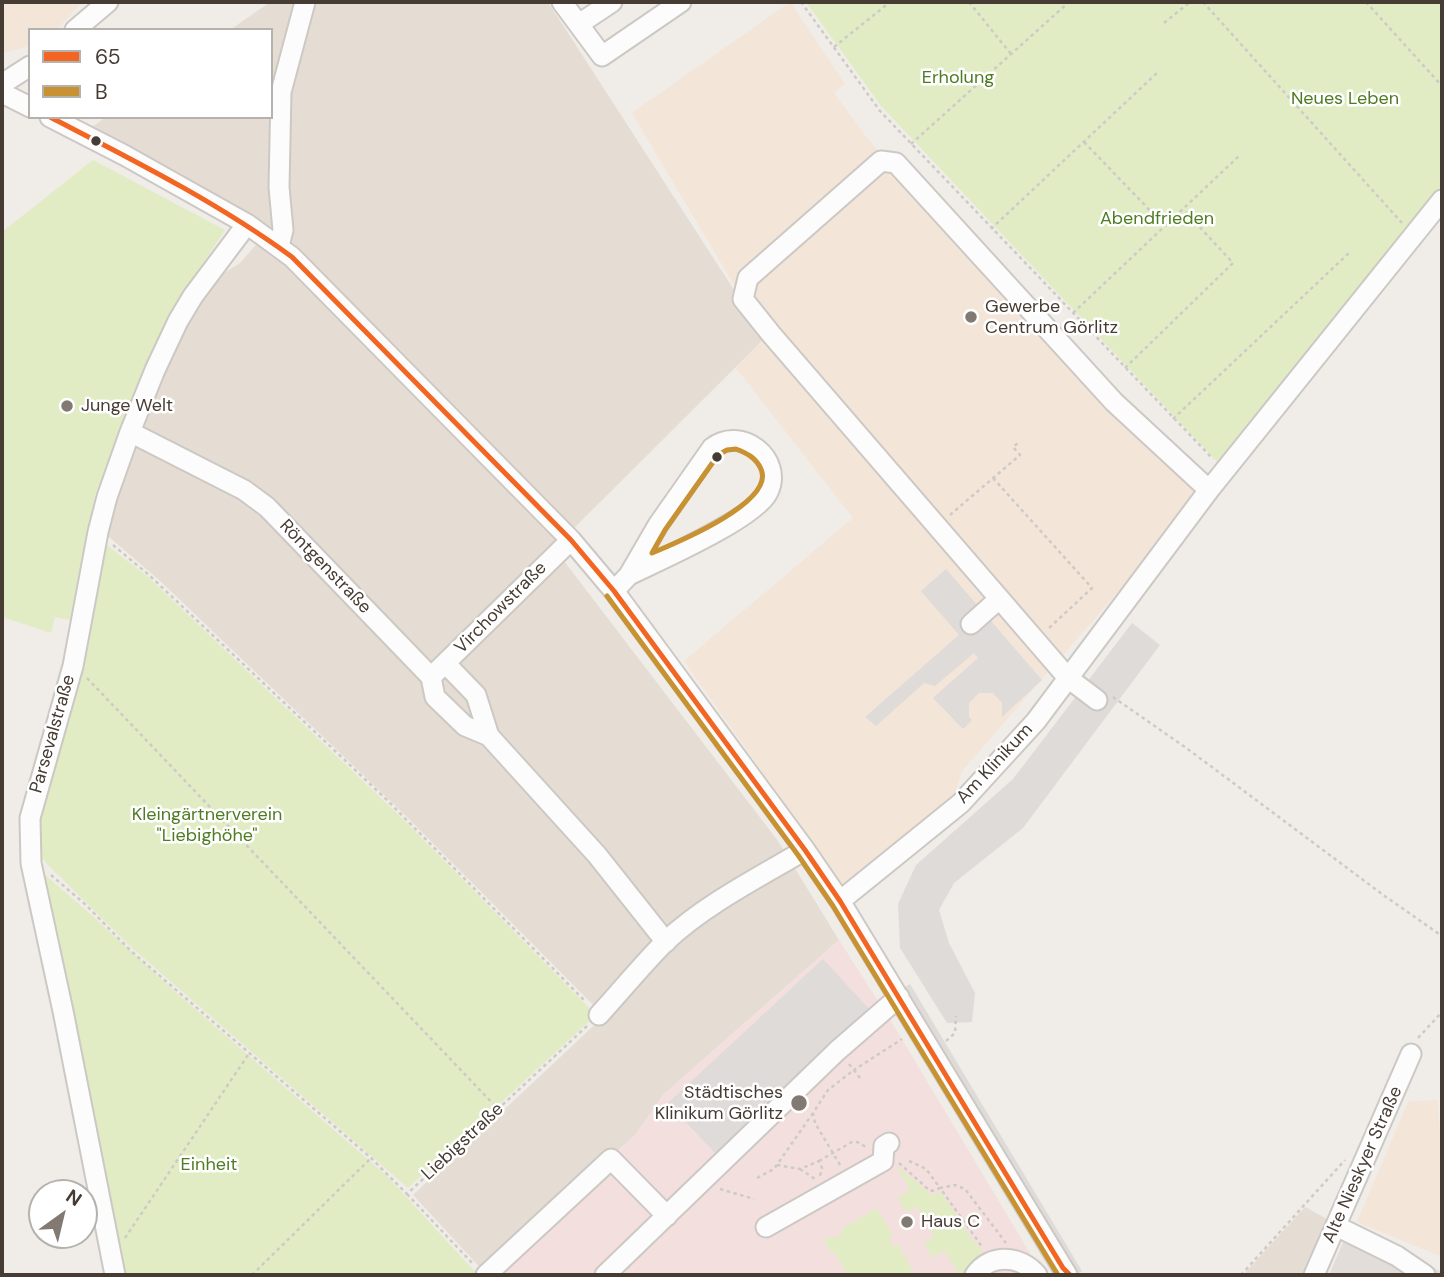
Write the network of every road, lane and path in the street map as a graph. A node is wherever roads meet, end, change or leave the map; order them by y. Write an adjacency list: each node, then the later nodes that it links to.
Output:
1 (108, 2): 15 (street)
2 (305, 2): 34 (street)
3 (562, 2): 14 (street)
4 (612, 2): 14 (street)
5 (681, 2): 14 (street)
6 (801, 2): 16 (path)
7 (890, 2): 16 (path)
8 (969, 2): 17 (path)
9 (1069, 2): 17 (path)
10 (1190, 2): 13 (path)
11 (1203, 2): 33 (path)
12 (1366, 2): 21 (path)
13 (1164, 23)
14 (579, 24)
15 (77, 28)
16 (834, 47): 26 (path)
17 (1011, 54): 26 (path)
18 (28, 67): 20 (street)
19 (1158, 72): 25 (path)
20 (2, 84)
21 (1442, 86)
22 (2, 93): 23 (street)
23 (28, 106)
24 (54, 119): 30 (street)
25 (1084, 142): 31 (path); 32 (path)
26 (911, 144): 32 (path)
27 (1240, 155): 29 (path)
28 (1442, 200): 33 (street, Am Klinikum)
29 (1183, 208): 31 (path); 37 (path)
30 (247, 224): 34 (street); 39 (street, Parsevalstraße)
31 (1164, 226): 36 (path)
32 (991, 229): 36 (path)
33 (1414, 236): 41 (street, Am Klinikum)
34 (279, 246): 46 (street)
35 (1350, 252): 38 (path)
36 (1073, 313): 37 (path)
37 (1125, 368): 38 (path)
38 (1173, 419): 41 (path)
39 (130, 432): 45 (street, Parsevalstraße); 53 (street, Röntgenstraße)
40 (1018, 443): 42 (path)
41 (1224, 471): 43 (street, Am Klinikum)
42 (993, 478): 44 (path); 51 (path)
43 (1209, 490): 44 (street); 54 (street, Am Klinikum)
44 (933, 522): 49 (street)
45 (98, 532): 52 (street, Parsevalstraße); 64 (path)
46 (571, 540): 48 (street); 53 (street, Virchowstraße)
47 (629, 575): 47 (street); 48 (street)
48 (614, 591): 57 (street)
49 (999, 599): 50 (street); 51 (street)
50 (971, 624)
51 (1035, 641): 54 (street)
52 (73, 666): 58 (street, Parsevalstraße); 73 (path)
53 (438, 670): 56 (street, Röntgenstraße); 56 (street, Röntgenstraße)
54 (1068, 678): 55 (street); 59 (street, Am Klinikum)
55 (1101, 695): 60 (path)
56 (489, 736): 61 (street, Röntgenstraße)
57 (805, 850): 59 (street); 61 (street)
58 (31, 863): 68 (path, Liebigstraße); 96 (street, Parsevalstraße)
59 (841, 901): 62 (street)
60 (1442, 936)
61 (666, 942): 64 (street)
62 (899, 997): 67 (street); 70 (street)
63 (1442, 1012): 69 (path)
64 (599, 1015): 73 (path, Liebigstraße)
65 (956, 1016): 67 (path)
66 (902, 1038): 71 (path)
67 (931, 1050): 99 (street)
68 (250, 1052): 78 (path, Liebigstraße); 96 (path)
69 (1411, 1054): 79 (street, Alte Nieskyer Straße)
70 (843, 1058): 71 (path); 91 (street)
71 (854, 1070): 72 (path); 74 (path)
72 (860, 1078)
73 (498, 1109): 89 (path, Liebigstraße)
74 (813, 1112): 77 (path); 83 (path)
75 (889, 1143): 86 (street)
76 (867, 1147): 77 (path)
77 (835, 1154): 80 (path); 86 (path)
78 (371, 1158): 89 (path, Liebigstraße); 100 (path)
79 (1366, 1159): 92 (street, Alte Nieskyer Straße); 103 (path)
80 (819, 1161): 84 (path); 84 (path)
81 (909, 1161): 87 (path)
82 (899, 1163): 87 (path)
83 (777, 1165): 84 (path); 85 (path)
84 (800, 1169)
85 (757, 1178)
86 (839, 1185): 93 (street)
87 (940, 1188): 94 (path); 95 (path)
88 (721, 1190): 90 (path)
89 (407, 1194): 97 (path)
90 (754, 1199)
91 (667, 1216): 97 (street); 98 (street)
92 (1336, 1226): 104 (street, Alte Nieskyer Straße); 105 (street)
93 (766, 1227)
94 (1012, 1248)
95 (985, 1251)
96 (113, 1267)
97 (480, 1270)
98 (610, 1270)
99 (1062, 1273)
100 (252, 1275)
101 (975, 1275): 102 (street)
102 (1037, 1275)
103 (1241, 1275)
104 (1314, 1275)
105 (1425, 1275)

